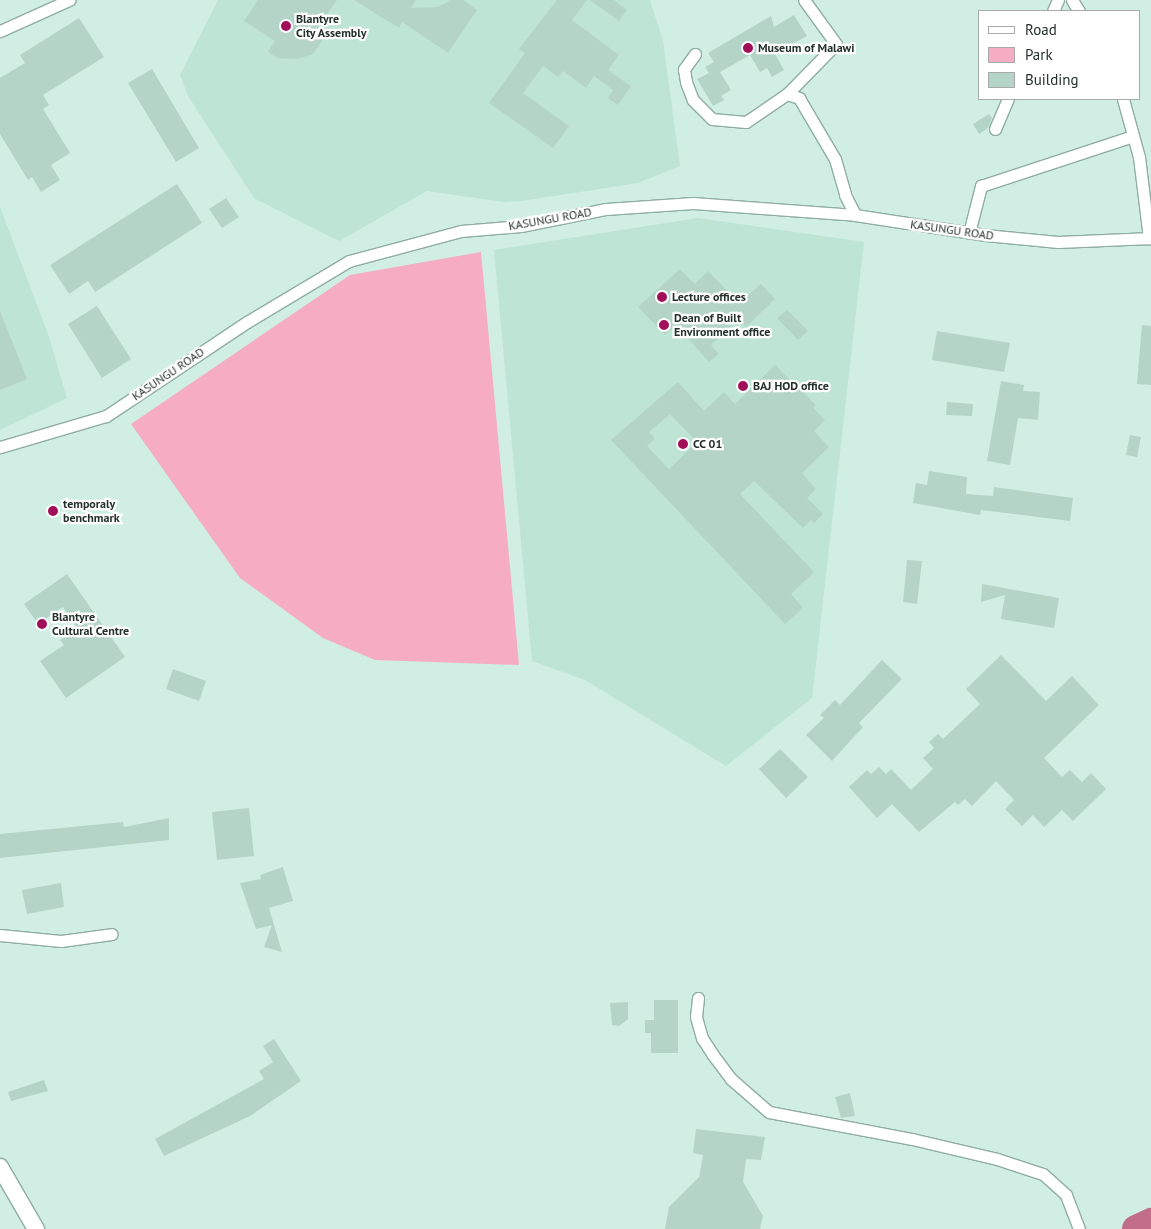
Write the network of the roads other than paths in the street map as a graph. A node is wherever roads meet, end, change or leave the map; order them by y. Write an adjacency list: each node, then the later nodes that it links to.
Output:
1 (70, 0): 3 (street)
2 (804, 0): 5 (street)
3 (0, 31)
4 (695, 54): 5 (street)
5 (787, 94): 10 (street)
6 (1008, 100): 8 (street)
7 (1123, 100): 9 (street)
8 (995, 129)
9 (1133, 136): 11 (street); 12 (street)
10 (855, 215): 11 (street, KASUNGU ROAD); 13 (street, KASUNGU ROAD)
11 (969, 233): 12 (street, KASUNGU ROAD)
12 (1150, 238)
13 (0, 447)
14 (112, 934): 15 (street)
15 (0, 935)
16 (698, 998): 19 (street)
17 (0, 1166): 18 (main road)
18 (36, 1229)
19 (1079, 1229)

